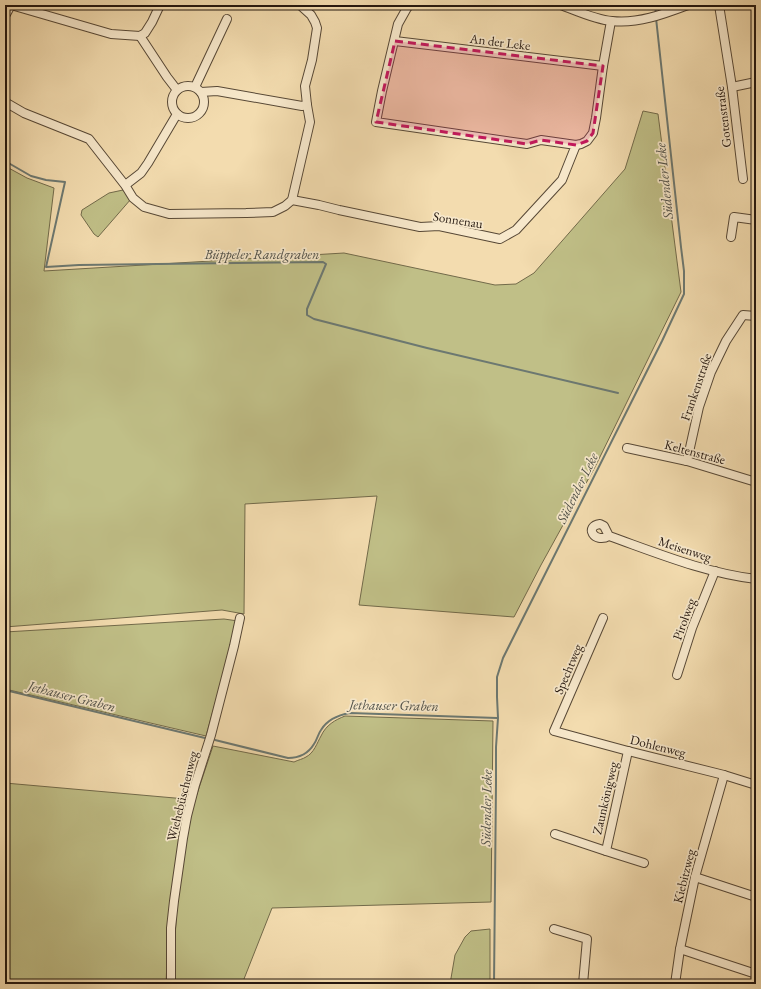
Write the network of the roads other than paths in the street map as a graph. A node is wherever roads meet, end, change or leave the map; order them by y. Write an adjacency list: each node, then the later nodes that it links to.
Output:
1 (11, 5): 8 (street); 11 (street)
2 (160, 5): 11 (street)
3 (300, 5): 19 (street)
4 (410, 5): 12 (street)
5 (562, 5): 10 (street)
6 (688, 5): 10 (street)
7 (719, 5): 15 (street, Gotenstraße)
8 (5, 16)
9 (227, 19): 17 (street)
10 (611, 21): 13 (street)
11 (140, 36): 16 (street)
12 (394, 41): 13 (street, An der Leke); 21 (street)
13 (602, 66): 21 (street)
14 (756, 82): 15 (street)
15 (732, 87): 22 (street, Gotenstraße)
16 (177, 90): 17 (street); 20 (street)
17 (198, 90): 19 (street); 20 (street)
18 (5, 102): 24 (street)
19 (307, 105): 24 (street)
20 (176, 114): 23 (street)
21 (576, 145): 24 (street, Sonnenau)
22 (743, 179)
23 (128, 183)
24 (292, 200)
25 (756, 220): 26 (street)
26 (731, 237)
27 (756, 316): 29 (street, Frankenstraße)
28 (627, 448): 29 (street, Keltenstraße)
29 (687, 462): 30 (street, Keltenstraße)
30 (756, 482)
31 (609, 536): 32 (street, Meisenweg)
32 (715, 571): 33 (street, Meisenweg); 36 (street, Pirolweg)
33 (756, 579)
34 (240, 618): 49 (street, Wiehebüschenweg)
35 (603, 618): 37 (street, Spechtweg)
36 (676, 675)
37 (554, 731): 38 (street, Dohlenweg)
38 (628, 750): 39 (street, Dohlenweg); 42 (street, Zaunkönigweg)
39 (724, 775): 40 (street, Dohlenweg); 44 (street, Kiebitzweg)
40 (756, 785)
41 (555, 834): 42 (street, Zaunkönigweg)
42 (606, 851): 43 (street, Zaunkönigweg)
43 (644, 863)
44 (695, 877): 45 (street); 47 (street, Kiebitzweg)
45 (756, 897)
46 (554, 929): 50 (street)
47 (680, 949): 48 (street); 51 (street, Kiebitzweg)
48 (756, 974)
49 (171, 984)
50 (583, 984)
51 (675, 984)

